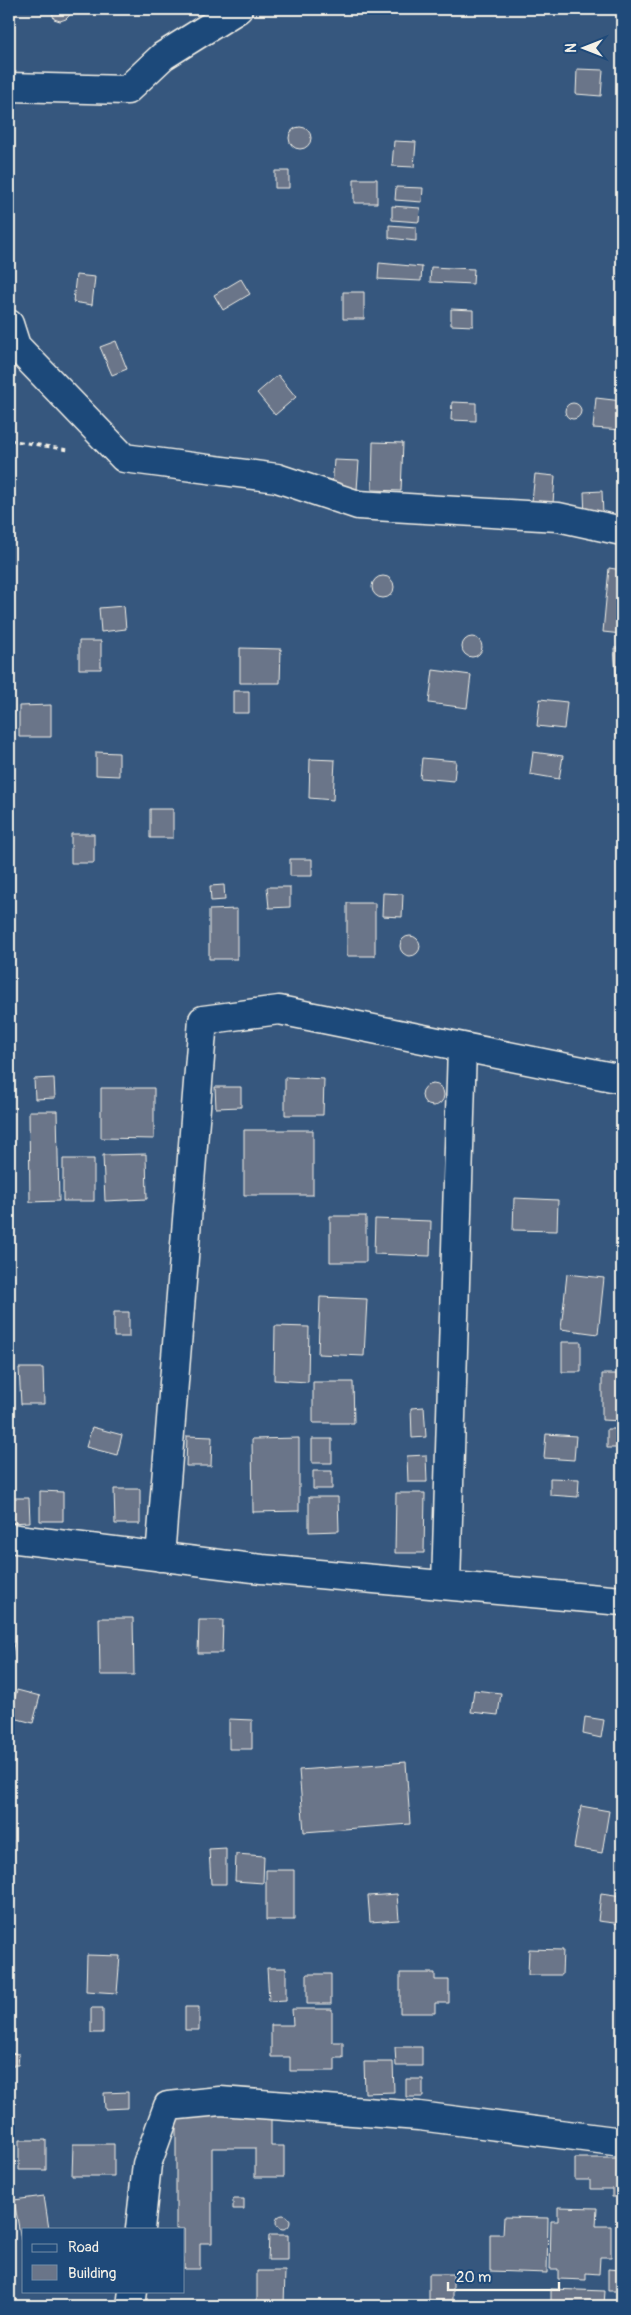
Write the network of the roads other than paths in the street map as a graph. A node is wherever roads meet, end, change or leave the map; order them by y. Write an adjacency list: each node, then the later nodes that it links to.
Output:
1 (238, 9): 2 (street)
2 (9, 86)
3 (9, 324): 4 (street)
4 (622, 531)
5 (462, 1047): 6 (street); 8 (street); 9 (street)
6 (622, 1079)
7 (9, 1538): 8 (street)
8 (160, 1557): 9 (street)
9 (446, 1585): 10 (street)
10 (622, 1600)
11 (622, 2142): 12 (street)
12 (140, 2228)
13 (133, 2292): 14 (street)
14 (131, 2306)

